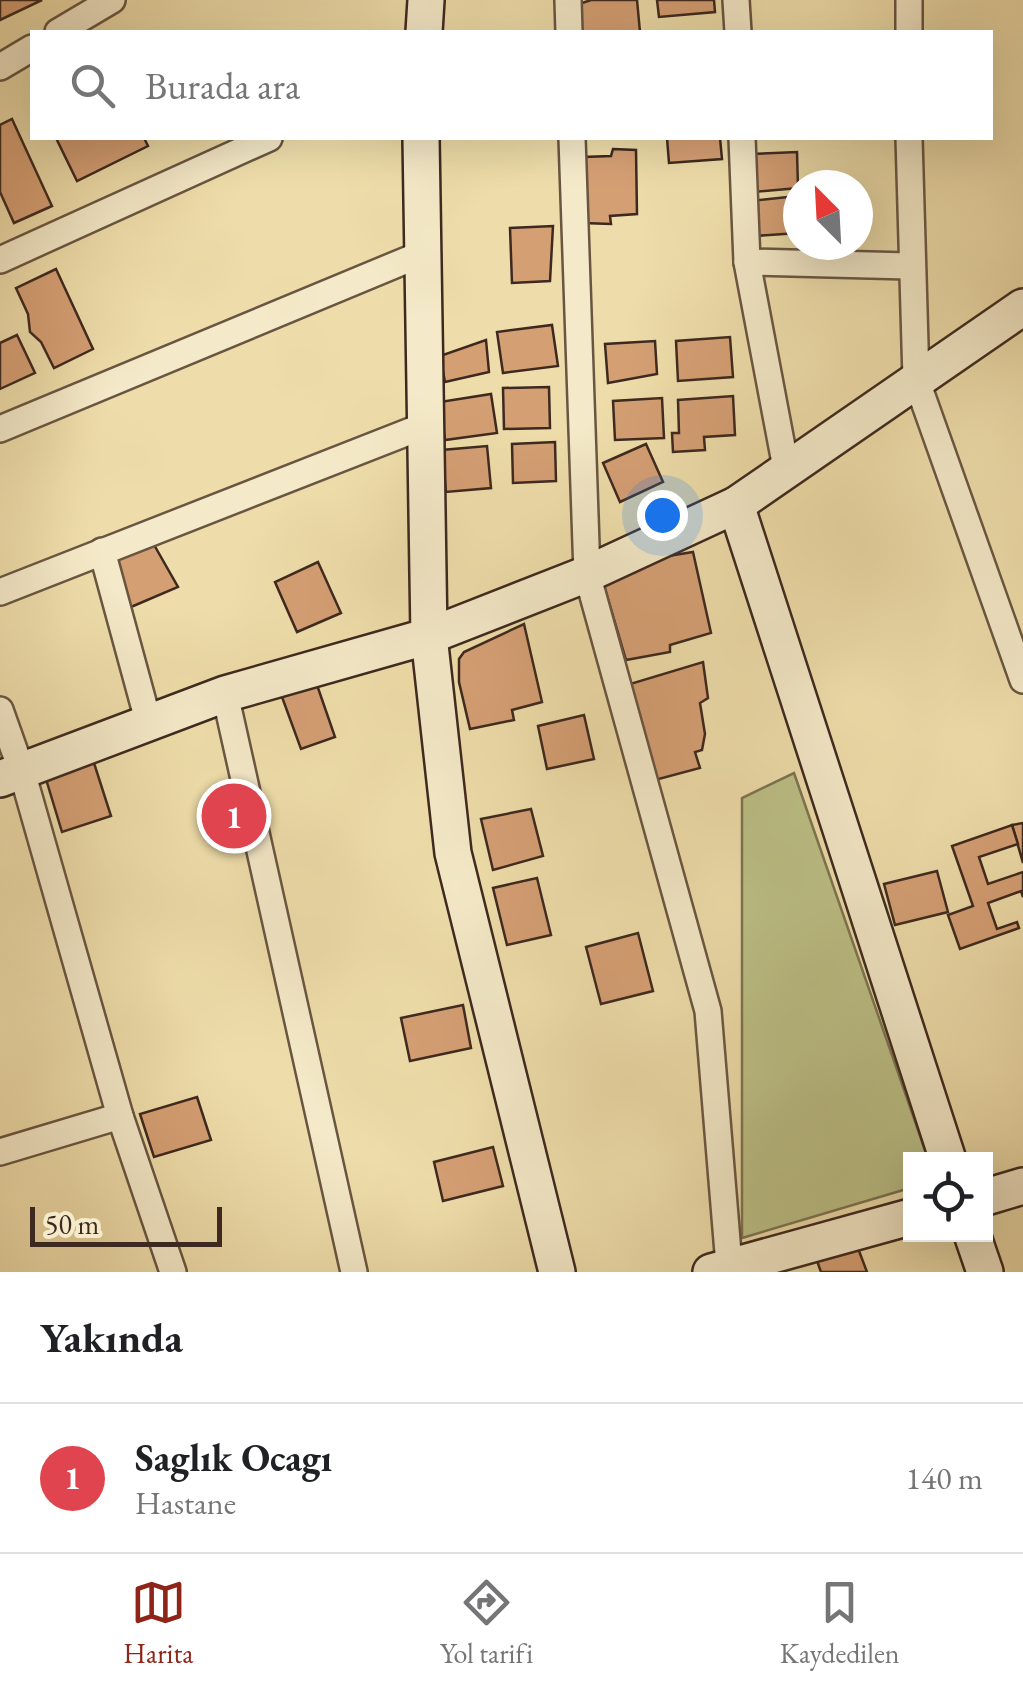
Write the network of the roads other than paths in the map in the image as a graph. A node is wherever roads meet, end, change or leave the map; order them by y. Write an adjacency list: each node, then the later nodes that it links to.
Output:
1 (112, 0): 6 (street)
2 (426, 0): 7 (street)
3 (568, 0): 8 (street)
4 (736, 0): 9 (street)
5 (909, 0): 10 (street)
6 (61, 30)
7 (424, 30)
8 (569, 30)
9 (738, 30)
10 (909, 30)
11 (30, 49): 12 (street)
12 (0, 67)
13 (265, 140): 19 (street)
14 (421, 140): 18 (street)
15 (572, 140): 29 (street)
16 (742, 140): 20 (street)
17 (909, 140): 21 (street)
18 (419, 255): 24 (street); 25 (street)
19 (0, 260)
20 (747, 262): 21 (street); 26 (street)
21 (910, 266): 23 (street)
22 (1023, 306): 23 (street)
23 (916, 379): 26 (street); 32 (street)
24 (426, 426): 28 (street); 31 (street)
25 (0, 429)
26 (786, 468): 27 (street)
27 (736, 505): 29 (street); 39 (street)
28 (102, 551): 30 (street); 35 (street)
29 (587, 574): 31 (street); 44 (street)
30 (0, 592)
31 (429, 636): 33 (street); 47 (street)
32 (1023, 680)
33 (225, 694): 35 (street); 46 (street)
34 (0, 710): 36 (street)
35 (149, 724): 36 (street)
36 (11, 776): 37 (street)
37 (120, 1116): 38 (street); 45 (street)
38 (0, 1152)
39 (945, 1152)
40 (1023, 1186): 41 (street)
41 (993, 1195)
42 (903, 1220): 44 (street)
43 (975, 1242): 48 (street)
44 (720, 1269)
45 (174, 1272)
46 (354, 1272)
47 (557, 1272)
48 (985, 1272)

